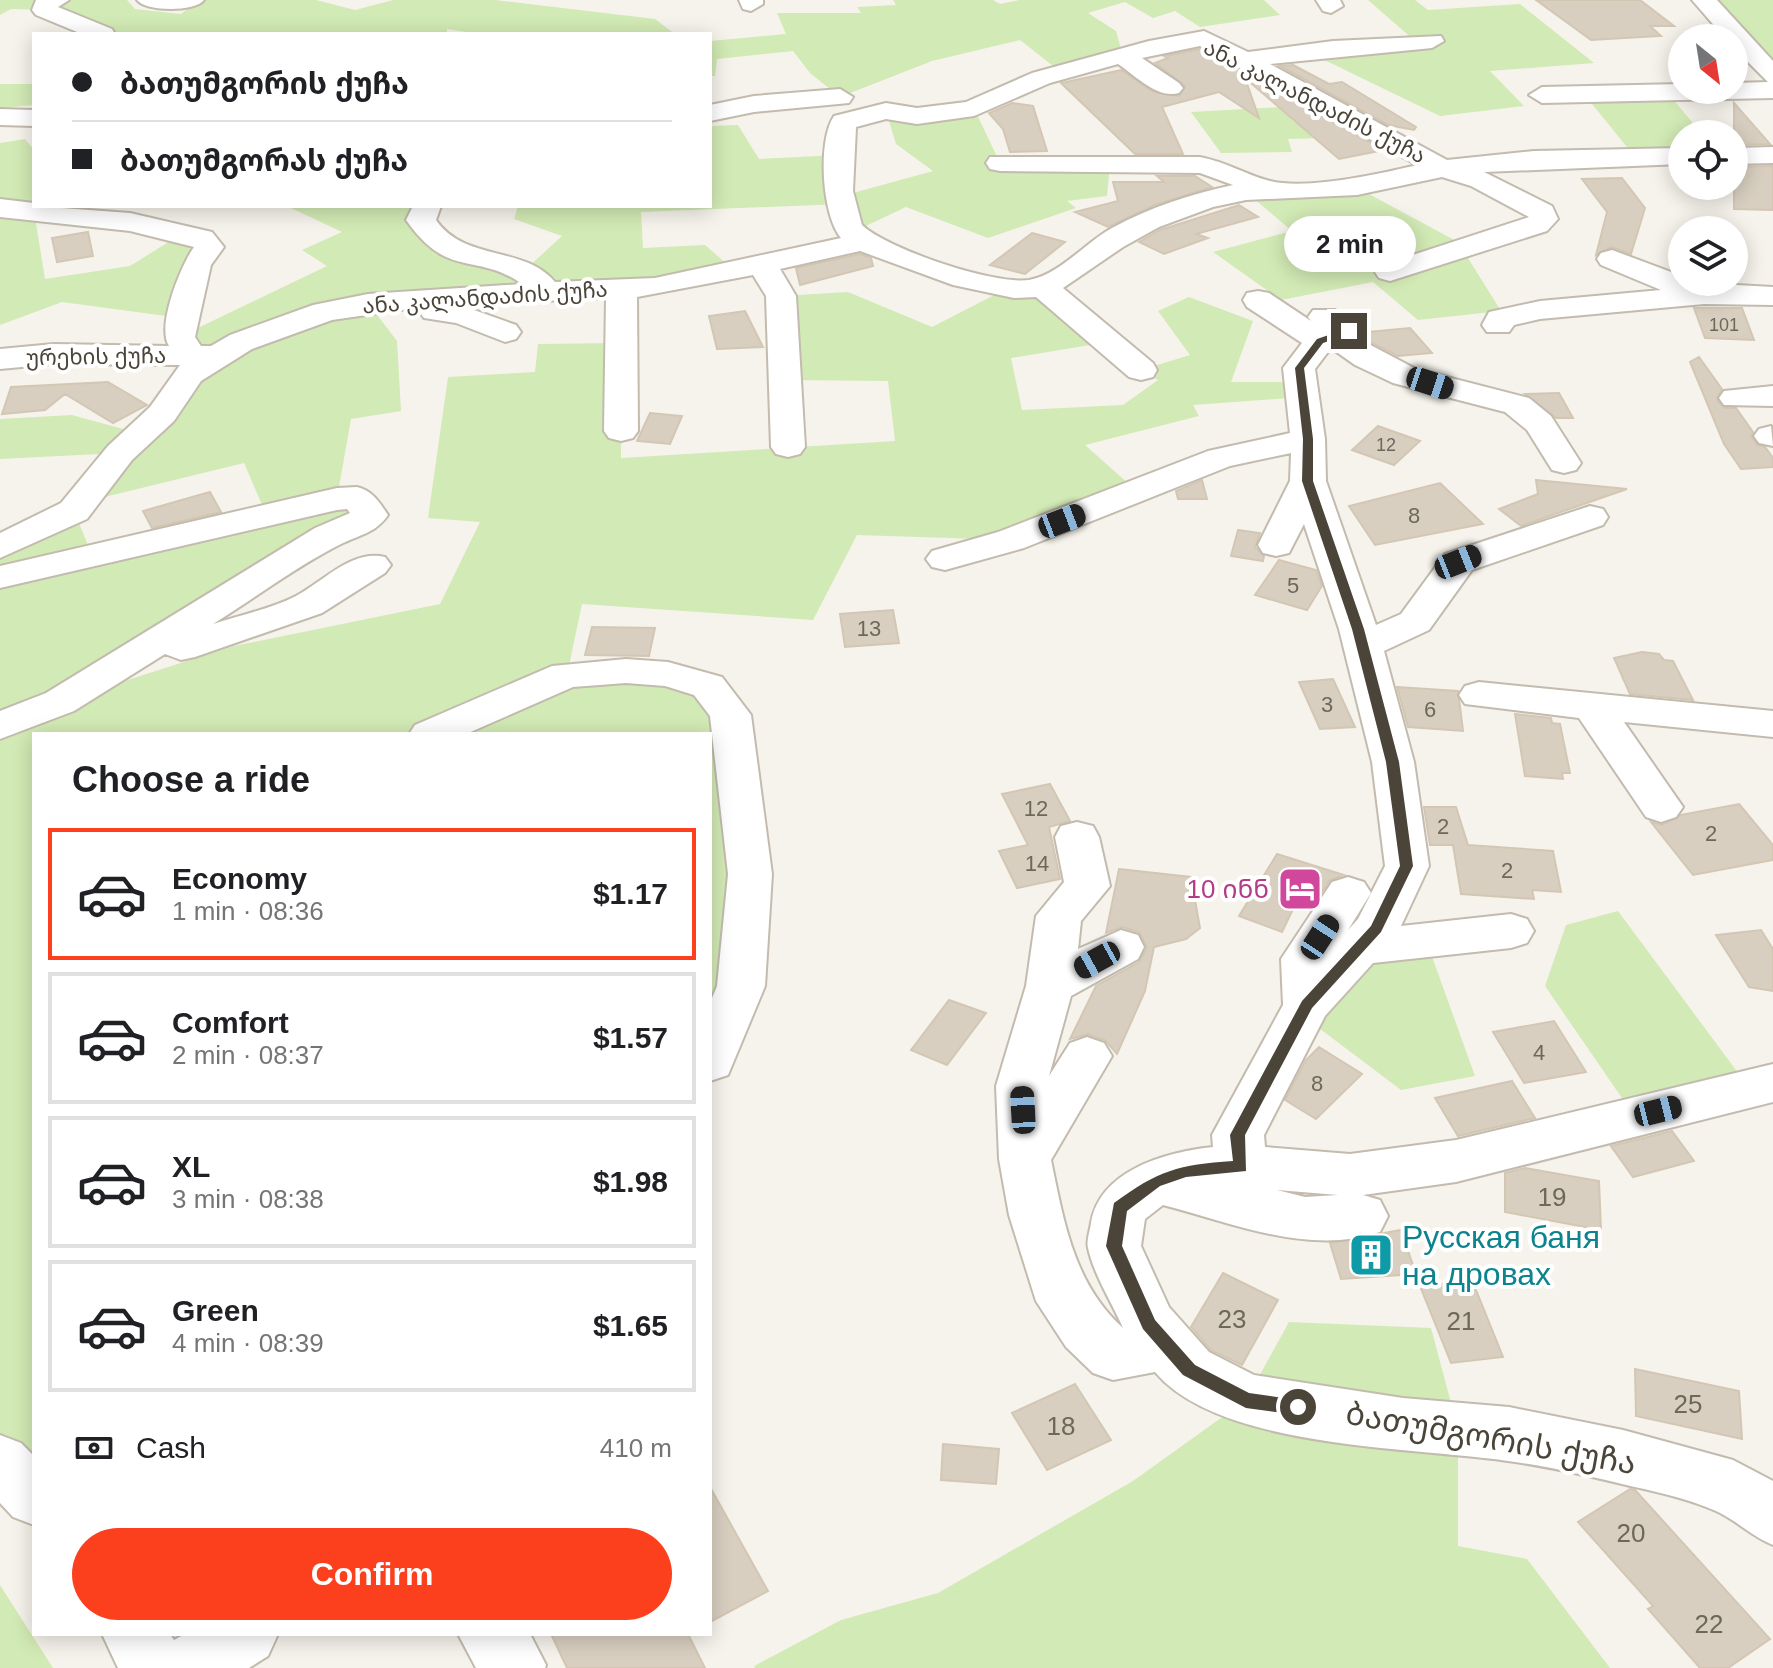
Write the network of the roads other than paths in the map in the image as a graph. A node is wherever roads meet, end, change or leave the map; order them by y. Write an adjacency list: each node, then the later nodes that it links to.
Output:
1 (57, 0): 5 (street)
2 (149, 0): 3 (street)
3 (192, 0)
4 (1704, 0): 10 (street)
5 (89, 32)
6 (1432, 41): 8 (street)
7 (1123, 56): 8 (street, ანა კალანდაძის ქუჩა); 11 (street); 14 (street, ანა კალანდაძის ქუჩა)
8 (1244, 60): 22 (street, ანა კალანდაძის ქუჩა)
9 (810, 73): 14 (street)
10 (1773, 76)
11 (1170, 88)
12 (1773, 90): 13 (street)
13 (1542, 95)
14 (851, 106): 15 (street, ანა კალანდაძის ქუჩა); 31 (street)
15 (712, 113)
16 (0, 117): 17 (street)
17 (32, 118)
18 (1773, 155): 20 (street)
19 (1668, 156): 22 (street, ანა კალანდაძის ქუჩა)
20 (1748, 156)
21 (1000, 163): 24 (street)
22 (1442, 168): 23 (street, ანა კალანდაძის ქუჩა); 34 (street)
23 (1367, 186): 24 (street, ანა კალანდაძის ქუჩა); 28 (street)
24 (1265, 189): 36 (street, ანა კალანდაძის ქუჩა)
25 (0, 208): 29 (street, ურეხის ქუჩა)
26 (91, 208): 29 (street, ურეხის ქუჩა)
27 (426, 208): 38 (street)
28 (1519, 217)
29 (130, 222): 49 (street, ურეხის ქუჩა)
30 (714, 241): 33 (street)
31 (862, 242): 33 (street, ანა კალანდაძის ქუჩა); 36 (street)
32 (1612, 259): 35 (street)
33 (753, 266): 37 (street, ანა კალანდაძის ქუჩა); 56 (street)
34 (1390, 272)
35 (1668, 281)
36 (1042, 286): 51 (street)
37 (622, 289): 38 (street, ანა კალანდაძის ქუჩა); 54 (street)
38 (548, 293): 47 (street, ანა კალანდაძის ქუჩა)
39 (1693, 296): 43 (street)
40 (1748, 296): 41 (street)
41 (1773, 296)
42 (1258, 300): 45 (street)
43 (1498, 325)
44 (34, 328): 48 (street)
45 (1332, 330): 55 (street); 57 (street)
46 (505, 332): 47 (street)
47 (265, 333): 49 (street, ანა კალანდაძის ქუჩა)
48 (0, 339)
49 (205, 356): 50 (street, ურეხის ქუჩა); 61 (street, ანა კალანდაძის ქუჩა)
50 (0, 359)
51 (1141, 370)
52 (1773, 396): 53 (street)
53 (1736, 398)
54 (621, 431)
55 (1308, 439): 58 (street); 62 (street)
56 (788, 447)
57 (1564, 463)
58 (1308, 481): 60 (street); 65 (street)
59 (1590, 517): 65 (street)
60 (1276, 545)
61 (0, 547)
62 (945, 559)
63 (372, 565): 66 (street)
64 (0, 577): 66 (street)
65 (1362, 646): 77 (street)
66 (120, 666): 70 (street)
67 (1479, 695): 68 (street)
68 (1592, 706): 69 (street); 72 (street)
69 (1773, 724)
70 (0, 726)
71 (435, 732): 81 (street)
72 (1661, 807)
73 (1077, 837): 78 (street)
74 (1348, 893): 79 (street)
75 (1511, 931): 77 (street)
76 (1121, 947): 78 (street)
77 (1363, 947): 79 (street)
78 (1050, 986): 83 (street)
79 (1307, 1005): 84 (street)
80 (1087, 1056): 83 (street)
81 (712, 1057)
82 (1759, 1097): 84 (street, ბათუმგორის ქუჩა)
83 (1025, 1159): 87 (street)
84 (1241, 1166): 85 (street, ბათუმგორის ქუჩა)
85 (1155, 1182): 86 (street); 87 (street, ბათუმგორის ქუჩა)
86 (1361, 1216)
87 (1164, 1345): 90 (street, ბათუმგორის ქუჩა)
88 (0, 1462): 89 (street)
89 (32, 1495)
90 (1773, 1516)
91 (135, 1636): 93 (street)
92 (243, 1636): 94 (street)
93 (154, 1668)
94 (188, 1668)

